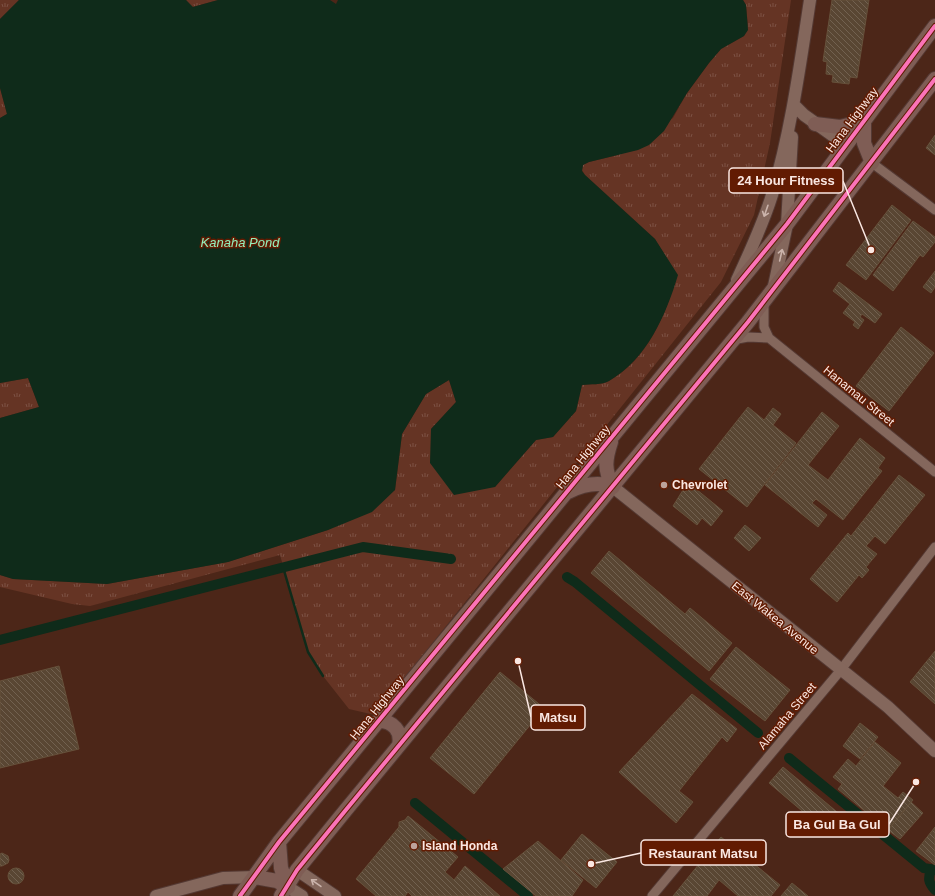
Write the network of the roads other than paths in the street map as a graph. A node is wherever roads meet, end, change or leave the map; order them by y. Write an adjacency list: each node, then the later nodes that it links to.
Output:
1 (810, 0): 4 (street)
2 (935, 26): 5 (main road, Hana Highway)
3 (935, 79): 8 (main road)
4 (794, 106): 6 (street); 10 (street); 12 (street, one-way to 12)
5 (864, 121): 6 (main road); 7 (main road, Hana Highway); 8 (main road)
6 (815, 124): 7 (street)
7 (846, 145): 8 (main road); 10 (main road, Hana Highway)
8 (872, 163): 9 (street); 11 (main road)
9 (935, 210)
10 (787, 224): 11 (street, one-way to 10); 12 (main road, Hana Highway)
11 (774, 286): 13 (main road)
12 (732, 292): 16 (main road, Hana Highway)
13 (764, 299): 14 (street); 15 (main road)
14 (769, 338): 15 (street); 17 (street, Hanamau Street)
15 (732, 340): 18 (main road)
16 (615, 435): 18 (main road); 19 (main road, Hana Highway)
17 (935, 472)
18 (612, 487): 19 (main road); 21 (street, East Wakea Avenue); 23 (main road)
19 (566, 493): 22 (main road, Hana Highway)
20 (935, 547): 21 (street, Alamaha Street)
21 (840, 670): 24 (street, East Wakea Avenue); 33 (street, Alamaha Street)
22 (379, 721): 23 (main road); 25 (main road, Hana Highway)
23 (399, 745): 27 (main road)
24 (935, 751)
25 (280, 842): 26 (main road); 28 (main road, Hana Highway)
26 (282, 868): 27 (main road); 28 (main road); 29 (main road)
27 (297, 870): 29 (main road); 32 (street, one-way to 27)
28 (255, 877): 29 (main road); 30 (street); 31 (main road, Hana Highway)
29 (293, 893)
30 (156, 896)
31 (240, 896)
32 (335, 896)
33 (652, 896)

